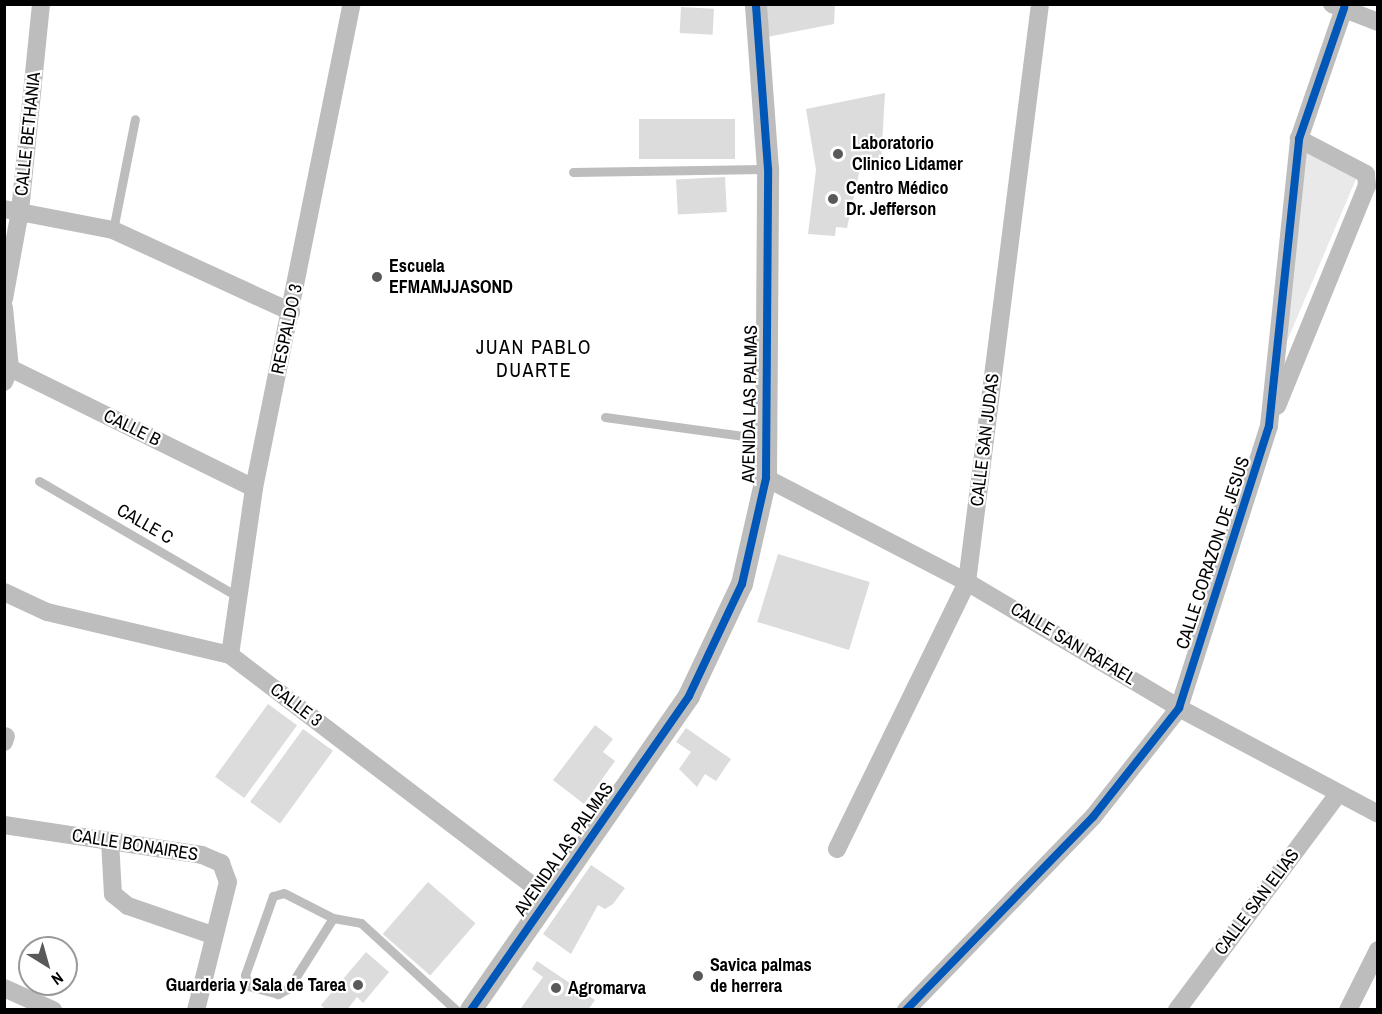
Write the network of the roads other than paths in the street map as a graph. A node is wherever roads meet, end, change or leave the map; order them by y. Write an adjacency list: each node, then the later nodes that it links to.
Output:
1 (41, 4): 11 (street, CALLE BETHANIA)
2 (756, 4): 9 (street, AVENIDA LAS PALMAS)
3 (1040, 4): 23 (street, CALLE SAN JUDAS)
4 (347, 5): 15 (street, RESPALDO 3)
5 (1338, 6): 6 (street); 8 (street, CALLE CORAZON DE JESUS)
6 (1377, 22)
7 (135, 119): 12 (lane)
8 (1299, 139): 18 (street, CALLE CORAZON DE JESUS); 18 (street)
9 (768, 169): 10 (lane); 19 (street, AVENIDA LAS PALMAS)
10 (573, 172)
11 (12, 210): 12 (street); 13 (street, CALLE BETHANIA)
12 (112, 230): 15 (street)
13 (4, 299)
14 (4, 308): 16 (street)
15 (291, 312): 22 (street, RESPALDO 3)
16 (7, 375): 22 (street, CALLE B)
17 (605, 417): 19 (lane)
18 (1269, 426): 27 (street, CALLE CORAZON DE JESUS)
19 (766, 439): 20 (street, AVENIDA LAS PALMAS)
20 (766, 478): 23 (street, CALLE SAN RAFAEL); 33 (street, AVENIDA LAS PALMAS)
21 (39, 481): 25 (lane, CALLE C)
22 (254, 488): 25 (street, RESPALDO 3)
23 (967, 582): 27 (street, CALLE SAN RAFAEL); 32 (street, CALLE SAN JUDAS)
24 (4, 592): 26 (street, CALLE 3)
25 (235, 595): 26 (street, RESPALDO 3)
26 (230, 655): 33 (street, CALLE 3)
27 (1179, 708): 28 (street, CALLE SAN RAFAEL); 42 (street, CALLE CORAZON DE JESUS)
28 (1337, 795): 29 (street, CALLE SAN RAFAEL); 43 (street, CALLE SAN ELIAS)
29 (1377, 814)
30 (4, 825): 31 (street, CALLE BONAIRES)
31 (110, 841): 35 (street); 35 (street, CALLE BONAIRES)
32 (837, 849)
33 (548, 897): 41 (street, AVENIDA LAS PALMAS)
34 (333, 918): 34 (lane); 40 (lane)
35 (212, 935): 39 (street, CALLE BONAIRES)
36 (1377, 950): 44 (street)
37 (4, 988): 38 (street)
38 (53, 1010)
39 (196, 1010)
40 (456, 1010)
41 (471, 1010)
42 (906, 1010)
43 (1177, 1010)
44 (1348, 1010)

